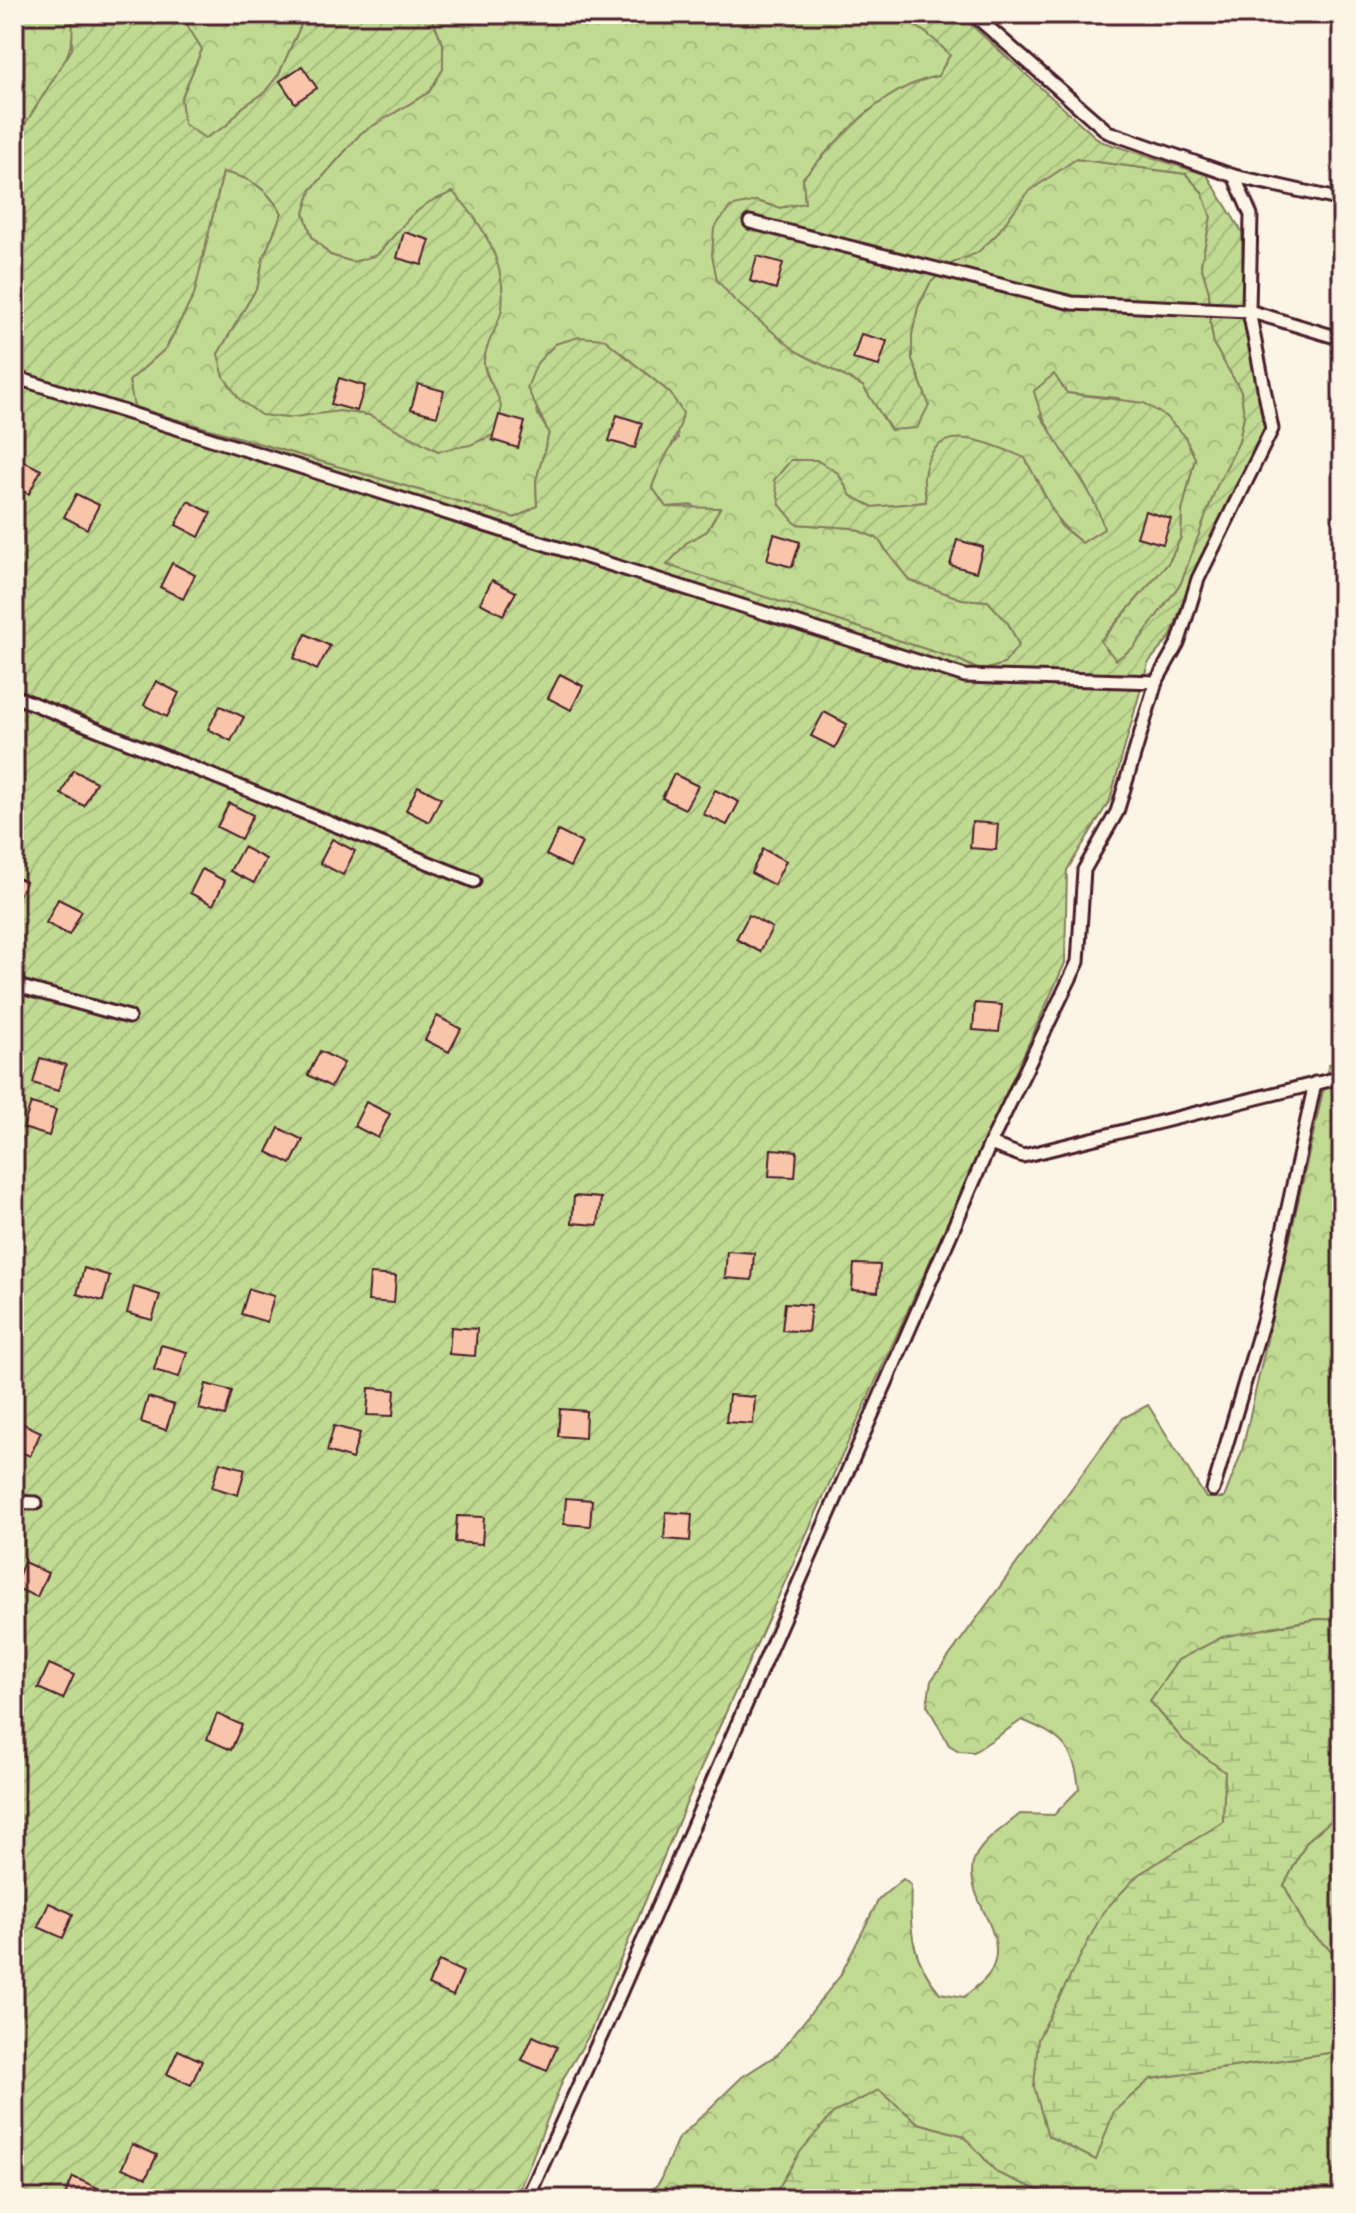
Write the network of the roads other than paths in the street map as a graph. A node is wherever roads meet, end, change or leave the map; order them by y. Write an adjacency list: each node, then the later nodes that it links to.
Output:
1 (973, 14): 2 (lane)
2 (1234, 176): 3 (lane); 5 (lane)
3 (1342, 200)
4 (750, 222): 5 (lane)
5 (1249, 311): 6 (lane); 8 (lane)
6 (1342, 339)
7 (14, 377): 8 (lane)
8 (1156, 682): 15 (lane)
9 (14, 696): 10 (lane)
10 (474, 881)
11 (14, 985): 12 (lane)
12 (129, 1017)
13 (1342, 1077): 14 (lane)
14 (1315, 1083): 15 (lane); 16 (lane)
15 (990, 1144): 19 (lane)
16 (1213, 1490)
17 (14, 1502): 18 (lane)
18 (36, 1503)
19 (527, 2199)

